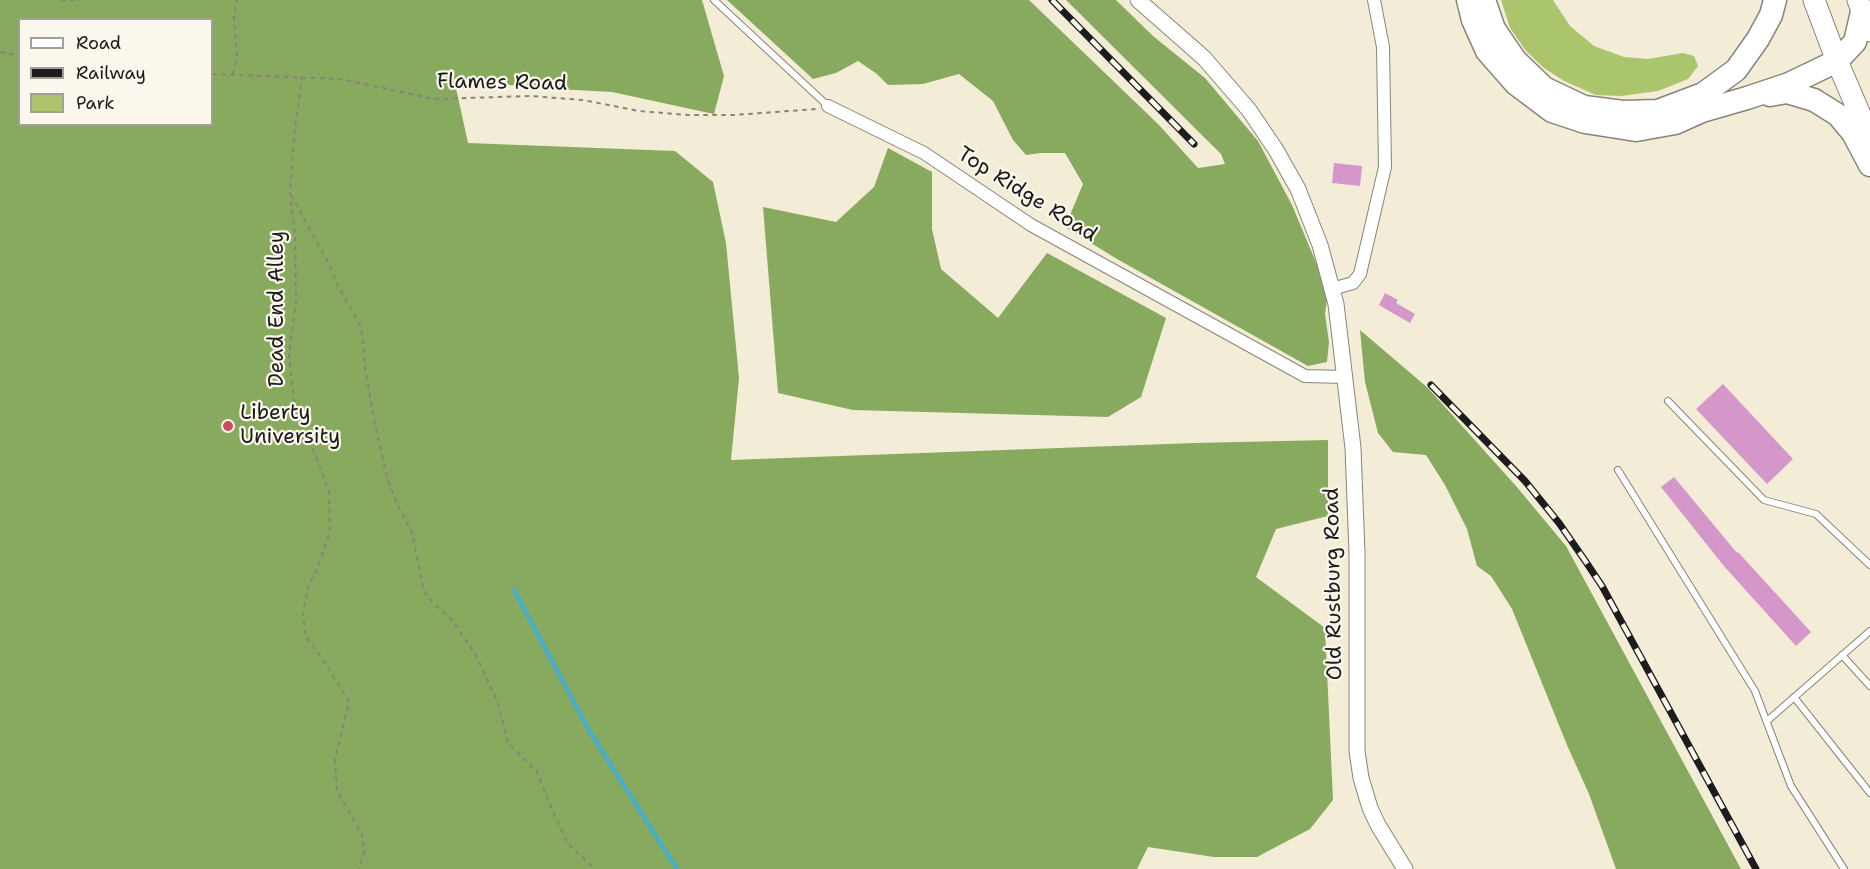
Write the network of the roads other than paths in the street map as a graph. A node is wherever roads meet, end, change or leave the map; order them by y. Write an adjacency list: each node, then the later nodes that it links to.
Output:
1 (714, 0): 11 (lane, Top Ridge Road)
2 (1138, 0): 14 (street, Old Rustburg Road)
3 (1374, 0): 14 (street)
4 (1468, 0): 10 (highway)
5 (1484, 0): 6 (highway)
6 (1775, 0)
7 (1814, 0): 9 (highway)
8 (1863, 14): 9 (highway)
9 (1837, 61): 10 (highway); 12 (highway)
10 (1747, 98): 13 (highway)
11 (828, 106): 15 (street, Top Ridge Road)
12 (1870, 138)
13 (1870, 165)
14 (1332, 289): 15 (street, Old Rustburg Road)
15 (1346, 377): 25 (street, Old Rustburg Road)
16 (1668, 400): 18 (lane)
17 (1618, 470): 23 (lane)
18 (1870, 565)
19 (1870, 631): 20 (lane)
20 (1842, 655): 21 (lane); 22 (lane)
21 (1870, 686)
22 (1794, 697): 23 (lane); 24 (lane)
23 (1767, 721): 26 (lane)
24 (1870, 793)
25 (1405, 869)
26 (1844, 869)

